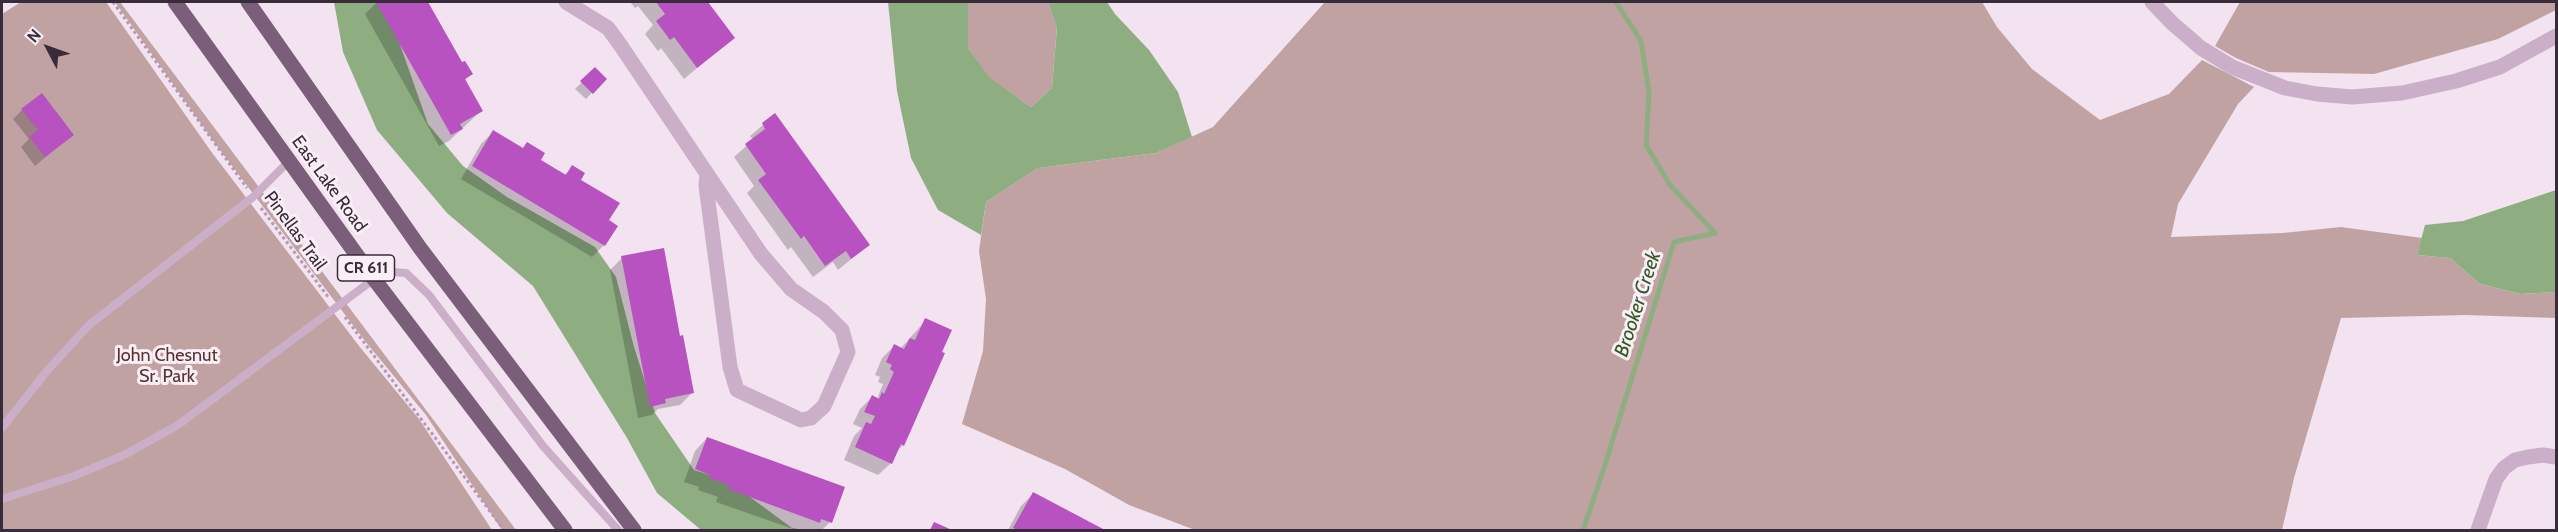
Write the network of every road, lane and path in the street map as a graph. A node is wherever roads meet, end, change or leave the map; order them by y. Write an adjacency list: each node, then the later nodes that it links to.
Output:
1 (113, 2): 9 (path, Pinellas Trail)
2 (175, 2): 7 (main road, East Lake Road / CR 611)
3 (249, 2): 18 (main road, East Lake Road / CR 611)
4 (566, 2): 8 (street)
5 (2152, 2): 6 (street)
6 (2556, 36)
7 (288, 162): 9 (lane); 10 (main road, East Lake Road / CR 611)
8 (707, 174): 8 (street)
9 (253, 197): 11 (path, Pinellas Trail); 12 (lane)
10 (374, 279): 11 (lane); 16 (main road, East Lake Road / CR 611); 17 (lane)
11 (337, 307): 14 (lane); 15 (path, Pinellas Trail)
12 (2, 428)
13 (2556, 457): 19 (street)
14 (2, 499)
15 (504, 531)
16 (565, 531)
17 (618, 531)
18 (634, 531)
19 (2478, 531)

